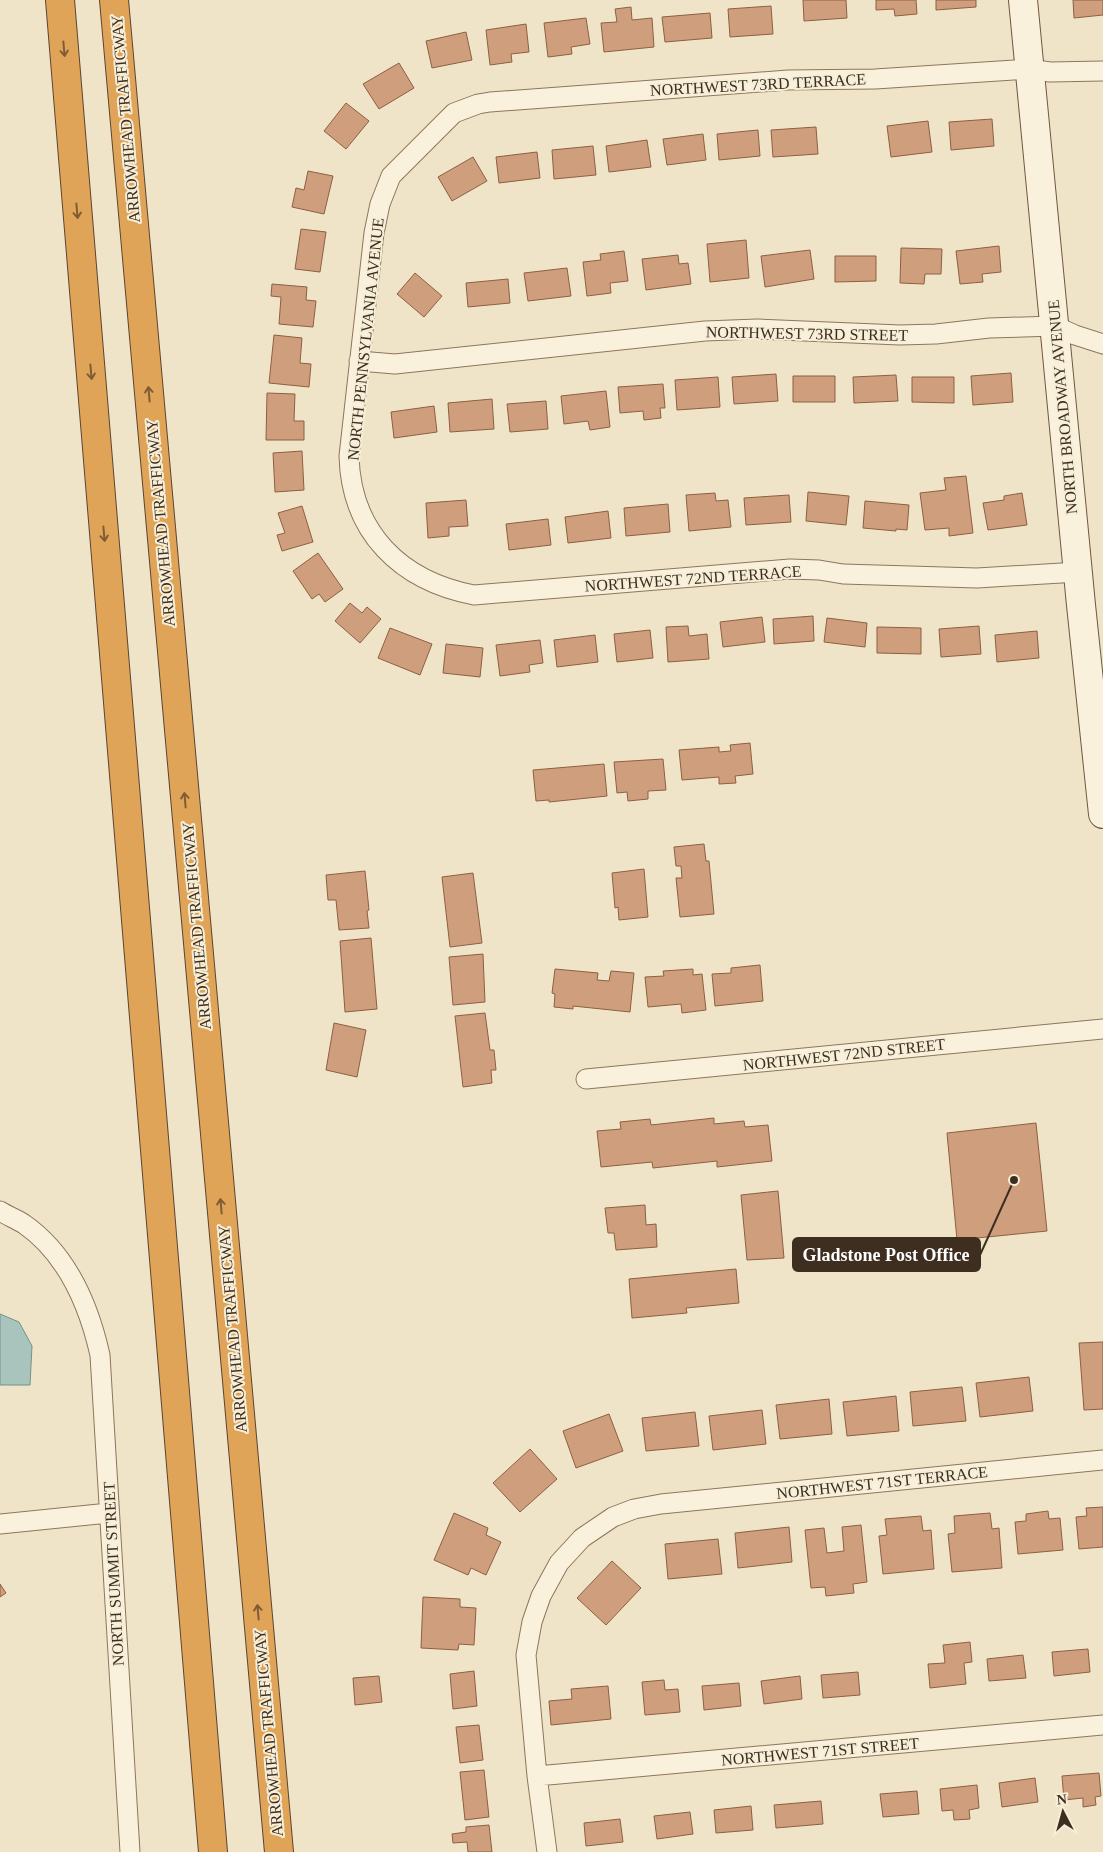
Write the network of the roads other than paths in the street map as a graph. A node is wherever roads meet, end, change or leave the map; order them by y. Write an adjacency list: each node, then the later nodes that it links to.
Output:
1 (60, 0): 22 (highway, one-way to 22)
2 (114, 0): 23 (highway, ARROWHEAD TRAFFICWAY, one-way to 2)
3 (1023, 0): 4 (street, NORTH BROADWAY AVENUE)
4 (1029, 69): 5 (street, NORTHWEST 73RD TERRACE); 6 (street, NORTHWEST 73RD TERRACE); 7 (street, NORTH BROADWAY AVENUE)
5 (1103, 71)
6 (427, 140): 9 (street, NORTH PENNSYLVANIA AVENUE)
7 (1055, 326): 8 (street, NORTHWEST 73RD STREET); 9 (street, NORTHWEST 73RD STREET); 11 (street, NORTH BROADWAY AVENUE)
8 (1103, 344)
9 (360, 361): 10 (street, NORTH PENNSYLVANIA AVENUE)
10 (404, 567): 11 (street, NORTHWEST 72ND TERRACE)
11 (1078, 572): 12 (street, NORTH BROADWAY AVENUE)
12 (1103, 814)
13 (1103, 1029): 14 (street, NORTHWEST 72ND STREET)
14 (586, 1079)
15 (0, 1211): 17 (street, NORTH SUMMIT STREET)
16 (1103, 1460): 20 (street, NORTHWEST 71ST TERRACE)
17 (109, 1513): 18 (street); 21 (street, NORTH SUMMIT STREET)
18 (0, 1524)
19 (1103, 1725): 20 (street, NORTHWEST 71ST STREET)
20 (537, 1776): 24 (street)
21 (130, 1852)
22 (212, 1852)
23 (279, 1852)
24 (547, 1852)

